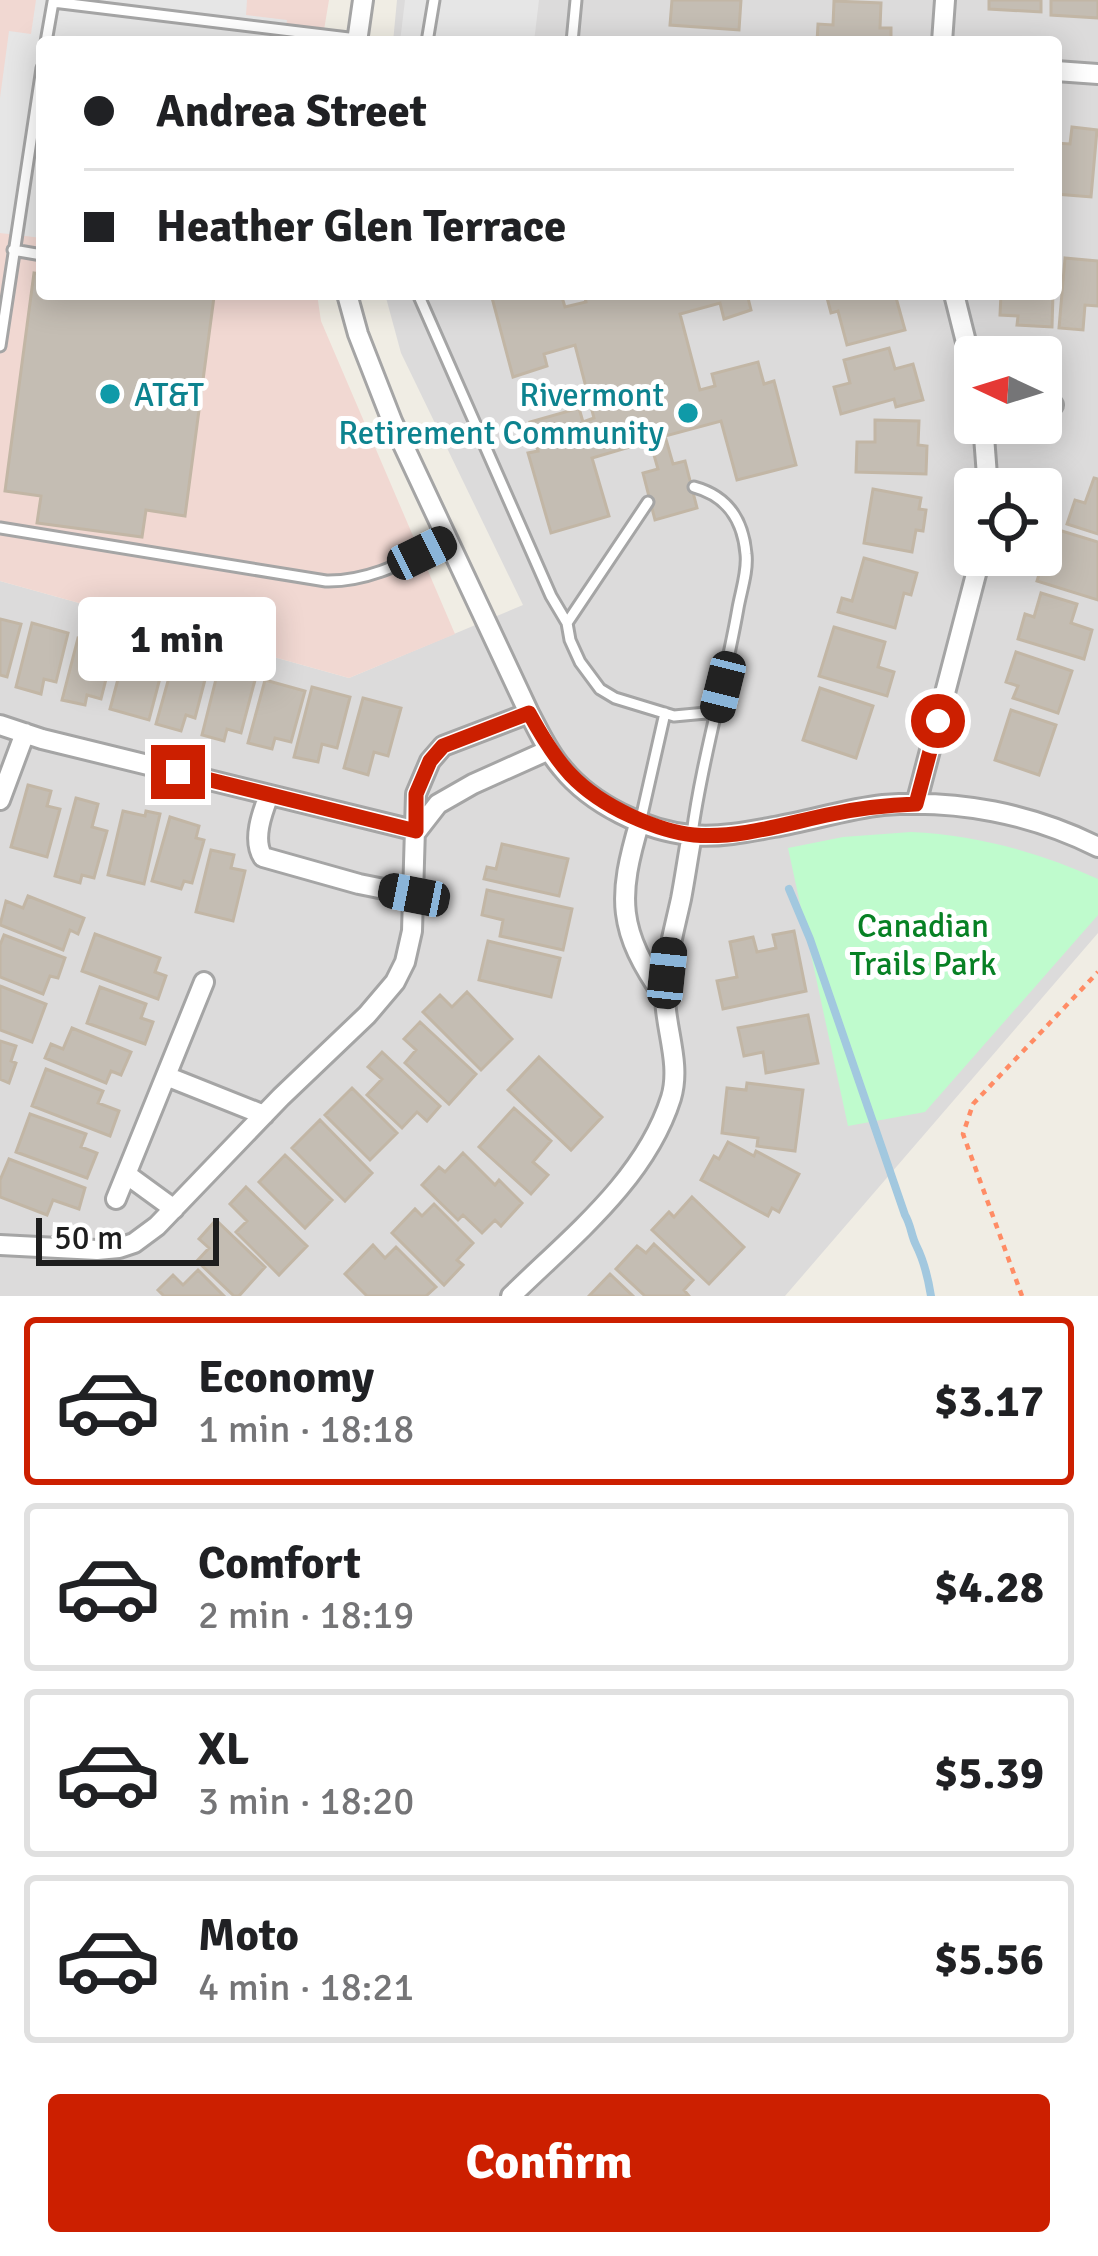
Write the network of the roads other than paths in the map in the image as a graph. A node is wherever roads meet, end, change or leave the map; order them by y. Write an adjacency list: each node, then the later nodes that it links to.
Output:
1 (363, 0): 9 (street)
2 (434, 0): 10 (lane)
3 (576, 0): 11 (lane)
4 (945, 0): 12 (street)
5 (273, 29): 6 (lane); 7 (lane); 8 (lane)
6 (47, 36)
7 (272, 36)
8 (326, 36)
9 (358, 36)
10 (428, 36)
11 (573, 36)
12 (942, 36)
13 (1062, 71): 14 (street)
14 (1098, 74)
15 (36, 106): 16 (lane)
16 (13, 250): 17 (lane); 22 (lane)
17 (36, 254)
18 (349, 300): 26 (street)
19 (421, 300): 28 (lane)
20 (956, 300): 21 (street)
21 (964, 336)
22 (0, 346)
23 (694, 487): 29 (lane)
24 (648, 502): 28 (lane)
25 (0, 528): 26 (lane)
26 (450, 540): 30 (street)
27 (976, 576): 37 (street)
28 (567, 623): 31 (lane)
29 (717, 712): 31 (lane); 40 (lane)
30 (529, 713): 34 (street); 39 (street)
31 (665, 713): 38 (lane)
32 (0, 725): 33 (street)
33 (25, 733): 35 (street); 36 (street)
34 (549, 750): 38 (street); 39 (street)
35 (269, 795): 39 (street); 42 (street)
36 (0, 800)
37 (916, 804): 40 (street); 41 (street)
38 (640, 820): 40 (street); 44 (street)
39 (416, 831): 42 (street)
40 (692, 835): 44 (street)
41 (1098, 847)
42 (414, 895): 46 (street)
43 (204, 982): 45 (street)
44 (665, 998): 51 (street)
45 (166, 1076): 46 (street); 47 (street)
46 (265, 1114): 49 (street)
47 (126, 1174): 48 (street); 49 (street)
48 (116, 1199)
49 (174, 1209): 50 (street)
50 (0, 1245)
51 (511, 1296)

